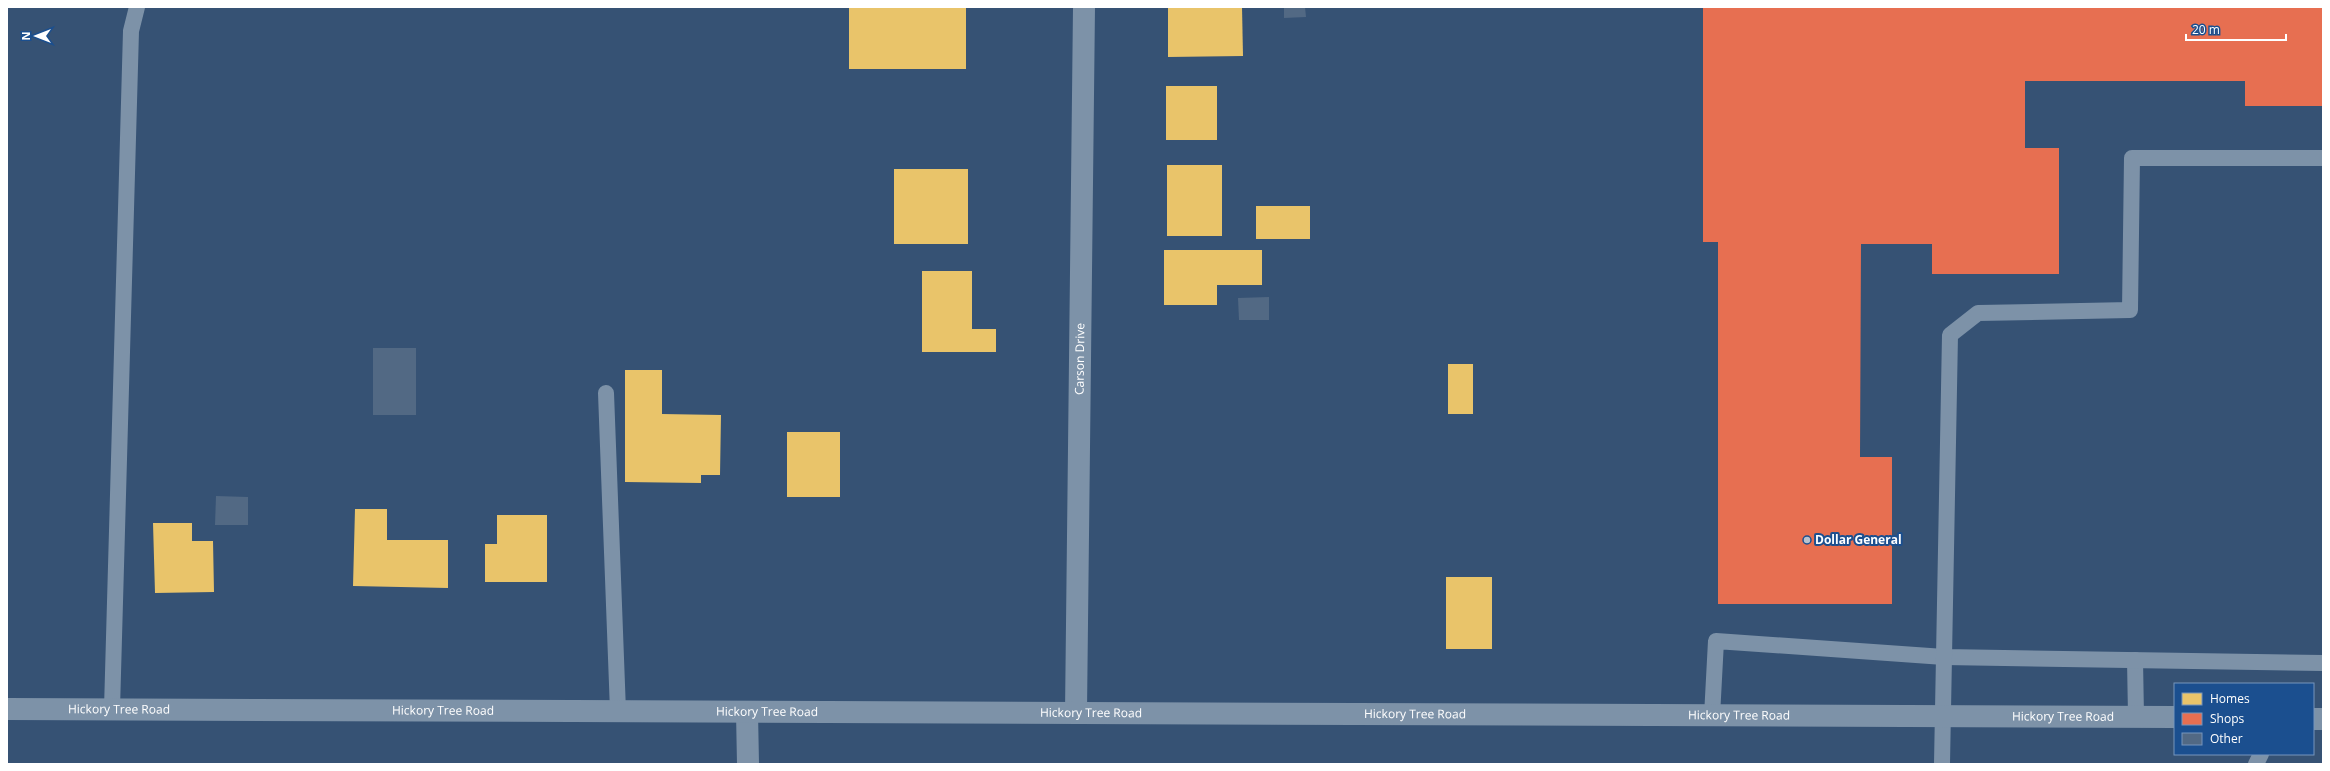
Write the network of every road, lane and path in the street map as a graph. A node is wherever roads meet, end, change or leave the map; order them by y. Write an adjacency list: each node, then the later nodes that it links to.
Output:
1 (137, 7): 9 (lane)
2 (1084, 7): 12 (street, Carson Drive)
3 (2323, 158): 5 (lane)
4 (606, 393): 10 (lane)
5 (1944, 657): 6 (lane); 13 (lane); 14 (lane)
6 (2135, 660): 7 (lane); 15 (lane)
7 (2323, 663)
8 (7, 709): 9 (street, Hickory Tree Road)
9 (112, 710): 10 (street, Hickory Tree Road)
10 (618, 711): 11 (street, Hickory Tree Road)
11 (747, 712): 12 (street, Hickory Tree Road); 18 (street)
12 (1076, 712): 13 (street, Hickory Tree Road)
13 (1712, 716): 14 (street, Hickory Tree Road)
14 (1943, 716): 15 (street, Hickory Tree Road); 19 (lane)
15 (2136, 716): 16 (street, Hickory Tree Road)
16 (2174, 717)
17 (2261, 755): 20 (lane)
18 (748, 764)
19 (1942, 764)
20 (2256, 764)

